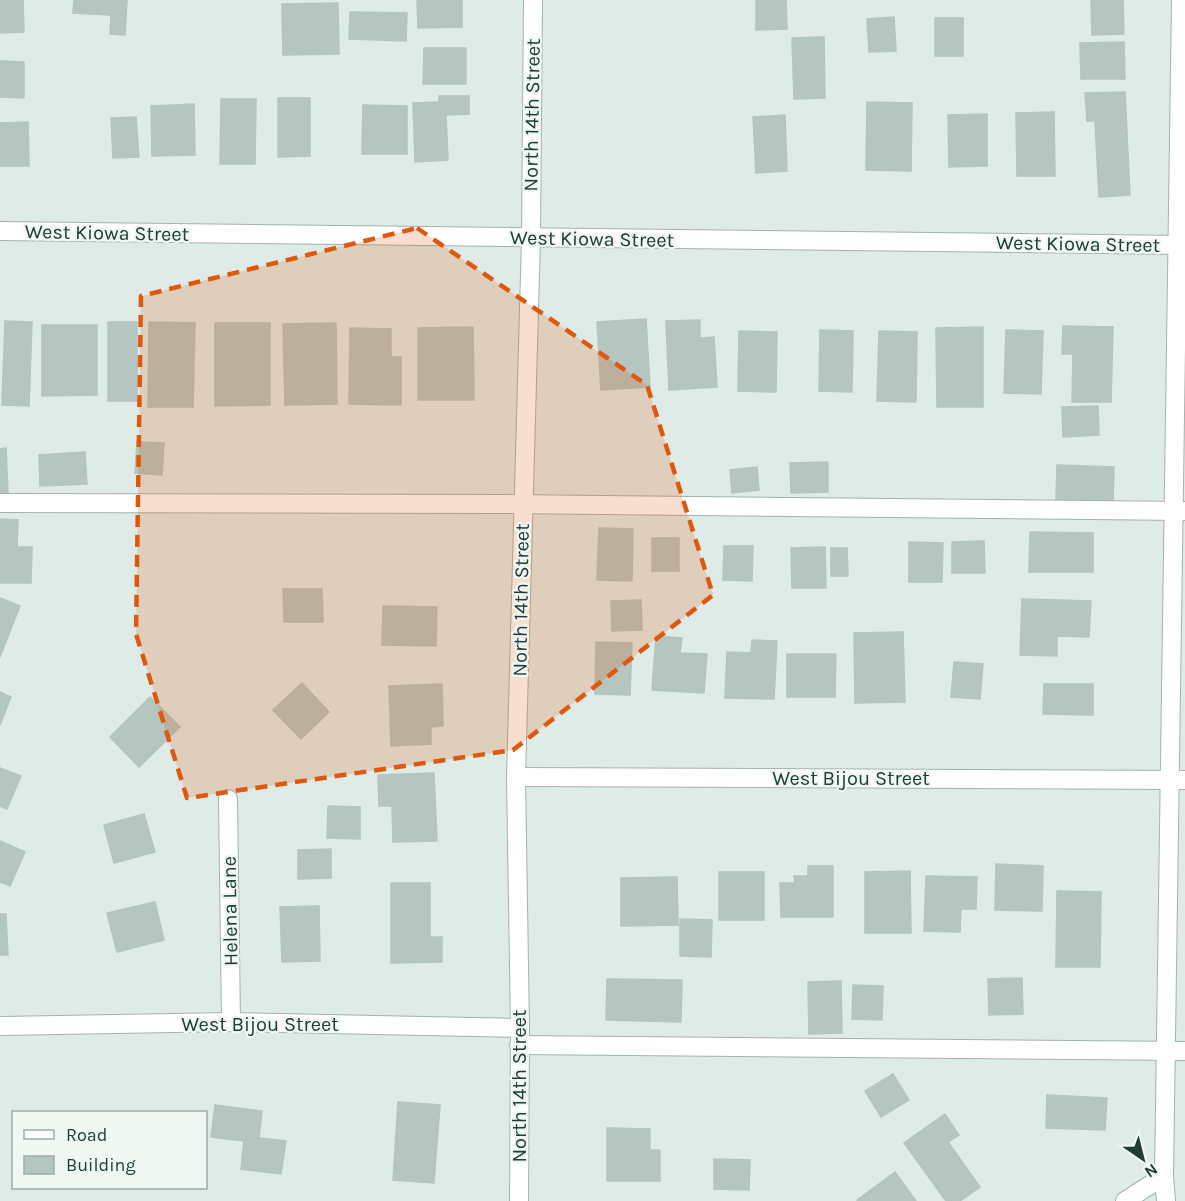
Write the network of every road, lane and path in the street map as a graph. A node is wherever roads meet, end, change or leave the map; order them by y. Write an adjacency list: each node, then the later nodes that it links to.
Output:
1 (534, 0): 4 (street, North 14th Street)
2 (1181, 0): 5 (street)
3 (0, 231): 4 (street, West Kiowa Street)
4 (531, 238): 5 (street, West Kiowa Street); 7 (street, North 14th Street)
5 (1182, 245): 8 (street)
6 (0, 503): 7 (street)
7 (523, 504): 8 (street); 9 (street, North 14th Street)
8 (1180, 510): 10 (street)
9 (516, 777): 10 (street, West Bijou Street); 14 (street, North 14th Street)
10 (1178, 780): 15 (street)
11 (228, 799): 12 (street, Helena Lane)
12 (231, 1022): 13 (street, West Bijou Street); 14 (street, West Bijou Street)
13 (0, 1026)
14 (519, 1036): 15 (street, West Bijou Street); 18 (street, North 14th Street)
15 (1166, 1051): 16 (street, West Bijou Street); 17 (street)
16 (1185, 1051)
17 (1164, 1176): 19 (street); 20 (street)
18 (519, 1201)
19 (1125, 1201)
20 (1166, 1201)

